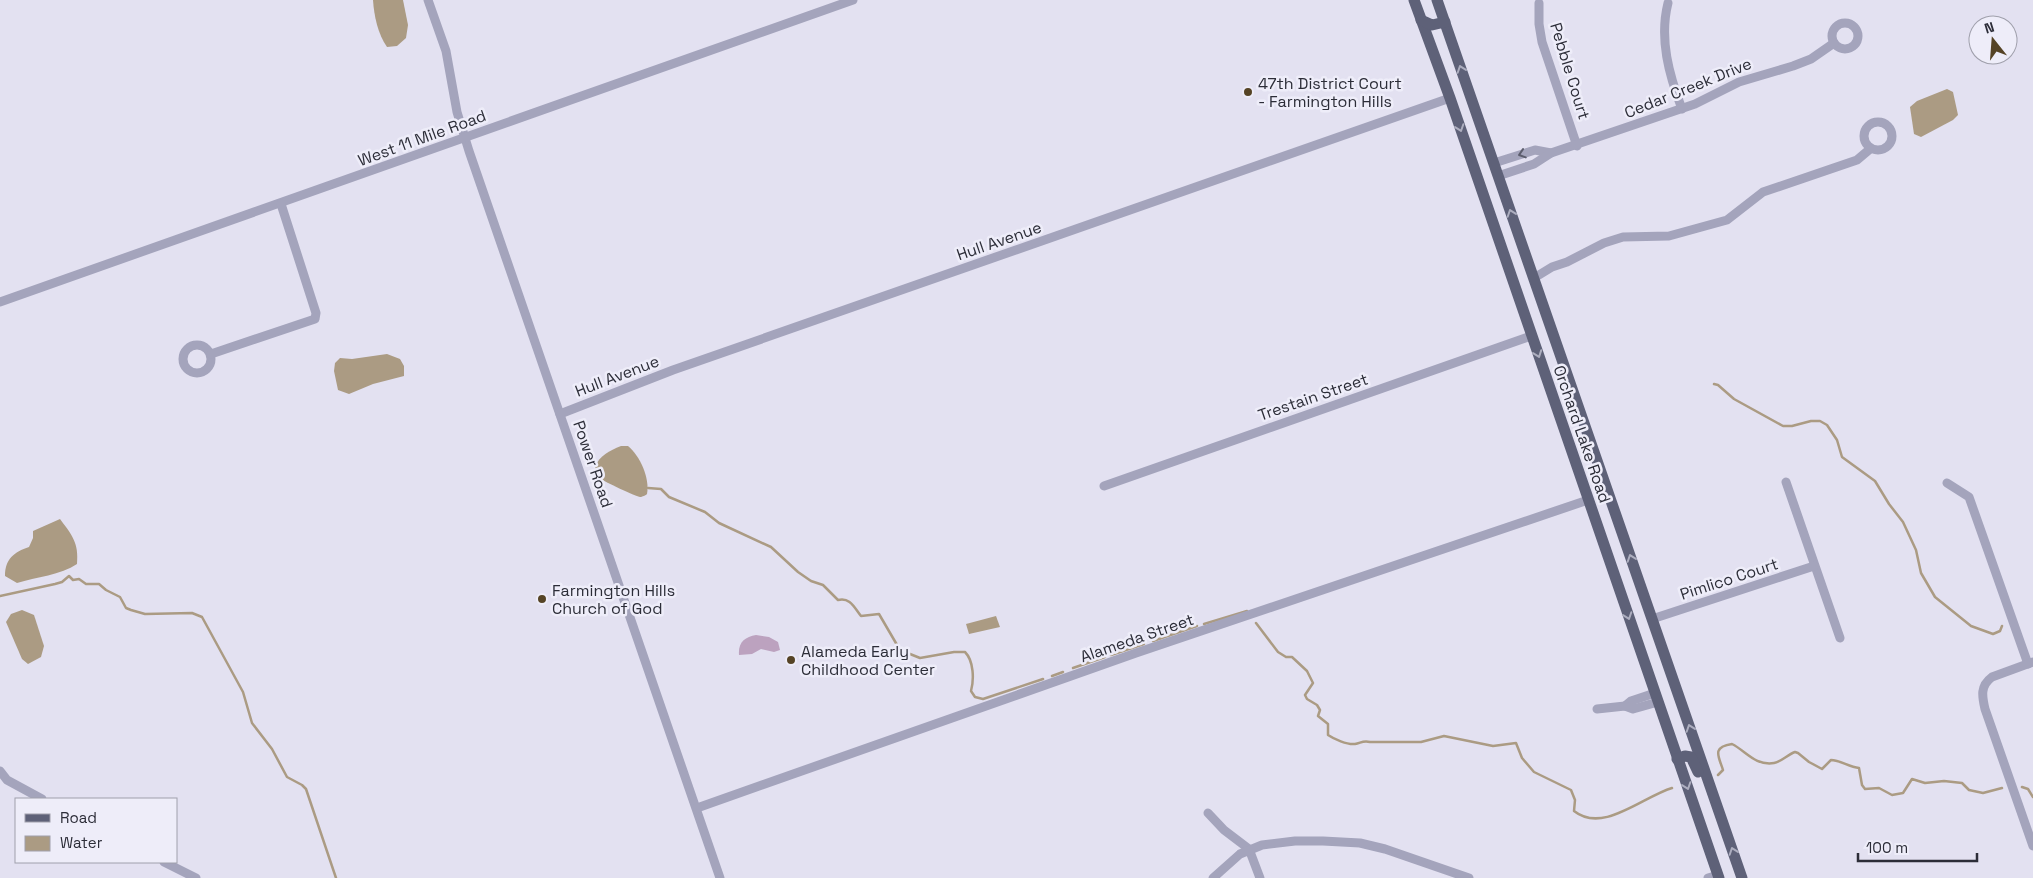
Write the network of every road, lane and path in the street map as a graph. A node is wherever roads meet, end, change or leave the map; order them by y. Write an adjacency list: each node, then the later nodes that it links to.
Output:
1 (428, 0): 14 (street, Power Road)
2 (853, 0): 14 (street, West 11 Mile Road)
3 (1414, 0): 7 (main road, Orchard Lake Road)
4 (1437, 0): 8 (main road, Orchard Lake Road)
5 (1539, 3): 15 (street, Pebble Court)
6 (1668, 3): 13 (street)
7 (1421, 20): 8 (main road); 11 (main road, Orchard Lake Road)
8 (1445, 22): 9 (main road, Orchard Lake Road)
9 (1452, 42): 11 (main road); 18 (main road, Orchard Lake Road, one-way to 9)
10 (1834, 44): 13 (street, Cedar Creek Drive)
11 (1431, 49): 12 (main road, Orchard Lake Road)
12 (1450, 98): 19 (main road); 21 (main road, Orchard Lake Road, one-way to 21); 27 (street, Hull Avenue)
13 (1682, 109): 15 (street, Cedar Creek Drive)
14 (465, 138): 20 (street, West 11 Mile Road); 27 (street, Power Road)
15 (1577, 146): 17 (street, Cedar Creek Drive)
16 (1870, 148): 22 (street)
17 (1550, 153): 18 (street, Cedar Creek Drive, one-way to 18); 19 (street, Cedar Creek Drive)
18 (1494, 163): 19 (main road, Orchard Lake Road)
19 (1500, 180): 22 (main road, Orchard Lake Road, one-way to 19)
20 (281, 204): 23 (street, West 11 Mile Road); 25 (street)
21 (1510, 276): 22 (main road); 24 (main road, Orchard Lake Road)
22 (1534, 278): 28 (main road, Orchard Lake Road)
23 (0, 302)
24 (1531, 336): 26 (main road, Orchard Lake Road, one-way to 26); 31 (street, Trestain Street)
25 (211, 354)
26 (1548, 384): 28 (main road); 32 (main road, Orchard Lake Road)
27 (560, 414): 44 (street, Power Road)
28 (1601, 472): 35 (main road, Orchard Lake Road, one-way to 28)
29 (1786, 482): 33 (street)
30 (1947, 483): 38 (street)
31 (1104, 486)
32 (1588, 500): 34 (main road, Orchard Lake Road); 44 (street, Alameda Street)
33 (1814, 566): 36 (street, Pimlico Court); 37 (street)
34 (1612, 570): 35 (main road); 39 (main road, Orchard Lake Road, one-way to 39)
35 (1637, 576): 36 (main road, Orchard Lake Road)
36 (1652, 619): 46 (main road, Orchard Lake Road, one-way to 36)
37 (1840, 638)
38 (2030, 663): 47 (street)
39 (1657, 698): 40 (street); 41 (main road, Orchard Lake Road)
40 (1597, 709)
41 (1677, 759): 46 (main road); 50 (main road, Orchard Lake Road, one-way to 50)
42 (0, 771): 43 (street)
43 (40, 798)
44 (697, 808): 52 (street, Power Road)
45 (1208, 813): 48 (street)
46 (1723, 824): 56 (main road, Orchard Lake Road, one-way to 46)
47 (2033, 846)
48 (1249, 849): 53 (street); 54 (street); 55 (street)
49 (166, 863): 51 (street)
50 (1715, 877)
51 (196, 878)
52 (720, 878)
53 (1213, 878)
54 (1260, 878)
55 (1469, 878)
56 (1742, 878)

